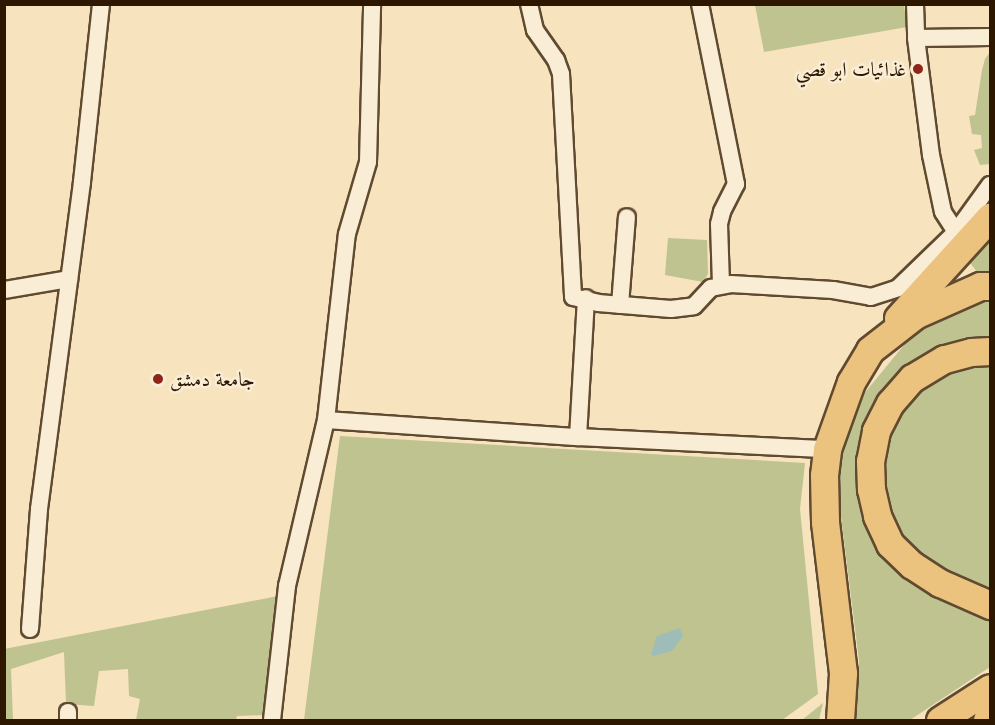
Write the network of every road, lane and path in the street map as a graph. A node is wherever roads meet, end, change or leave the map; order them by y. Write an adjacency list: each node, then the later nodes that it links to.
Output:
1 (101, 4): 12 (street)
2 (372, 4): 20 (street)
3 (529, 4): 16 (street)
4 (700, 4): 13 (street)
5 (915, 4): 7 (street)
6 (990, 37): 7 (street)
7 (916, 38): 11 (street)
8 (990, 185): 11 (street)
9 (627, 217): 17 (street)
10 (990, 217): 18 (highway)
11 (956, 232): 13 (street)
12 (69, 279): 15 (street); 24 (street)
13 (721, 284): 17 (street)
14 (990, 286): 18 (highway)
15 (4, 290)
16 (586, 298): 17 (street); 21 (street)
17 (620, 305)
18 (870, 350): 22 (highway)
19 (990, 351): 23 (highway)
20 (326, 420): 21 (street); 26 (street)
21 (578, 437): 22 (street)
22 (827, 449): 27 (highway)
23 (990, 604)
24 (30, 629)
25 (986, 710): 28 (highway)
26 (272, 720)
27 (840, 720)
28 (940, 720)

